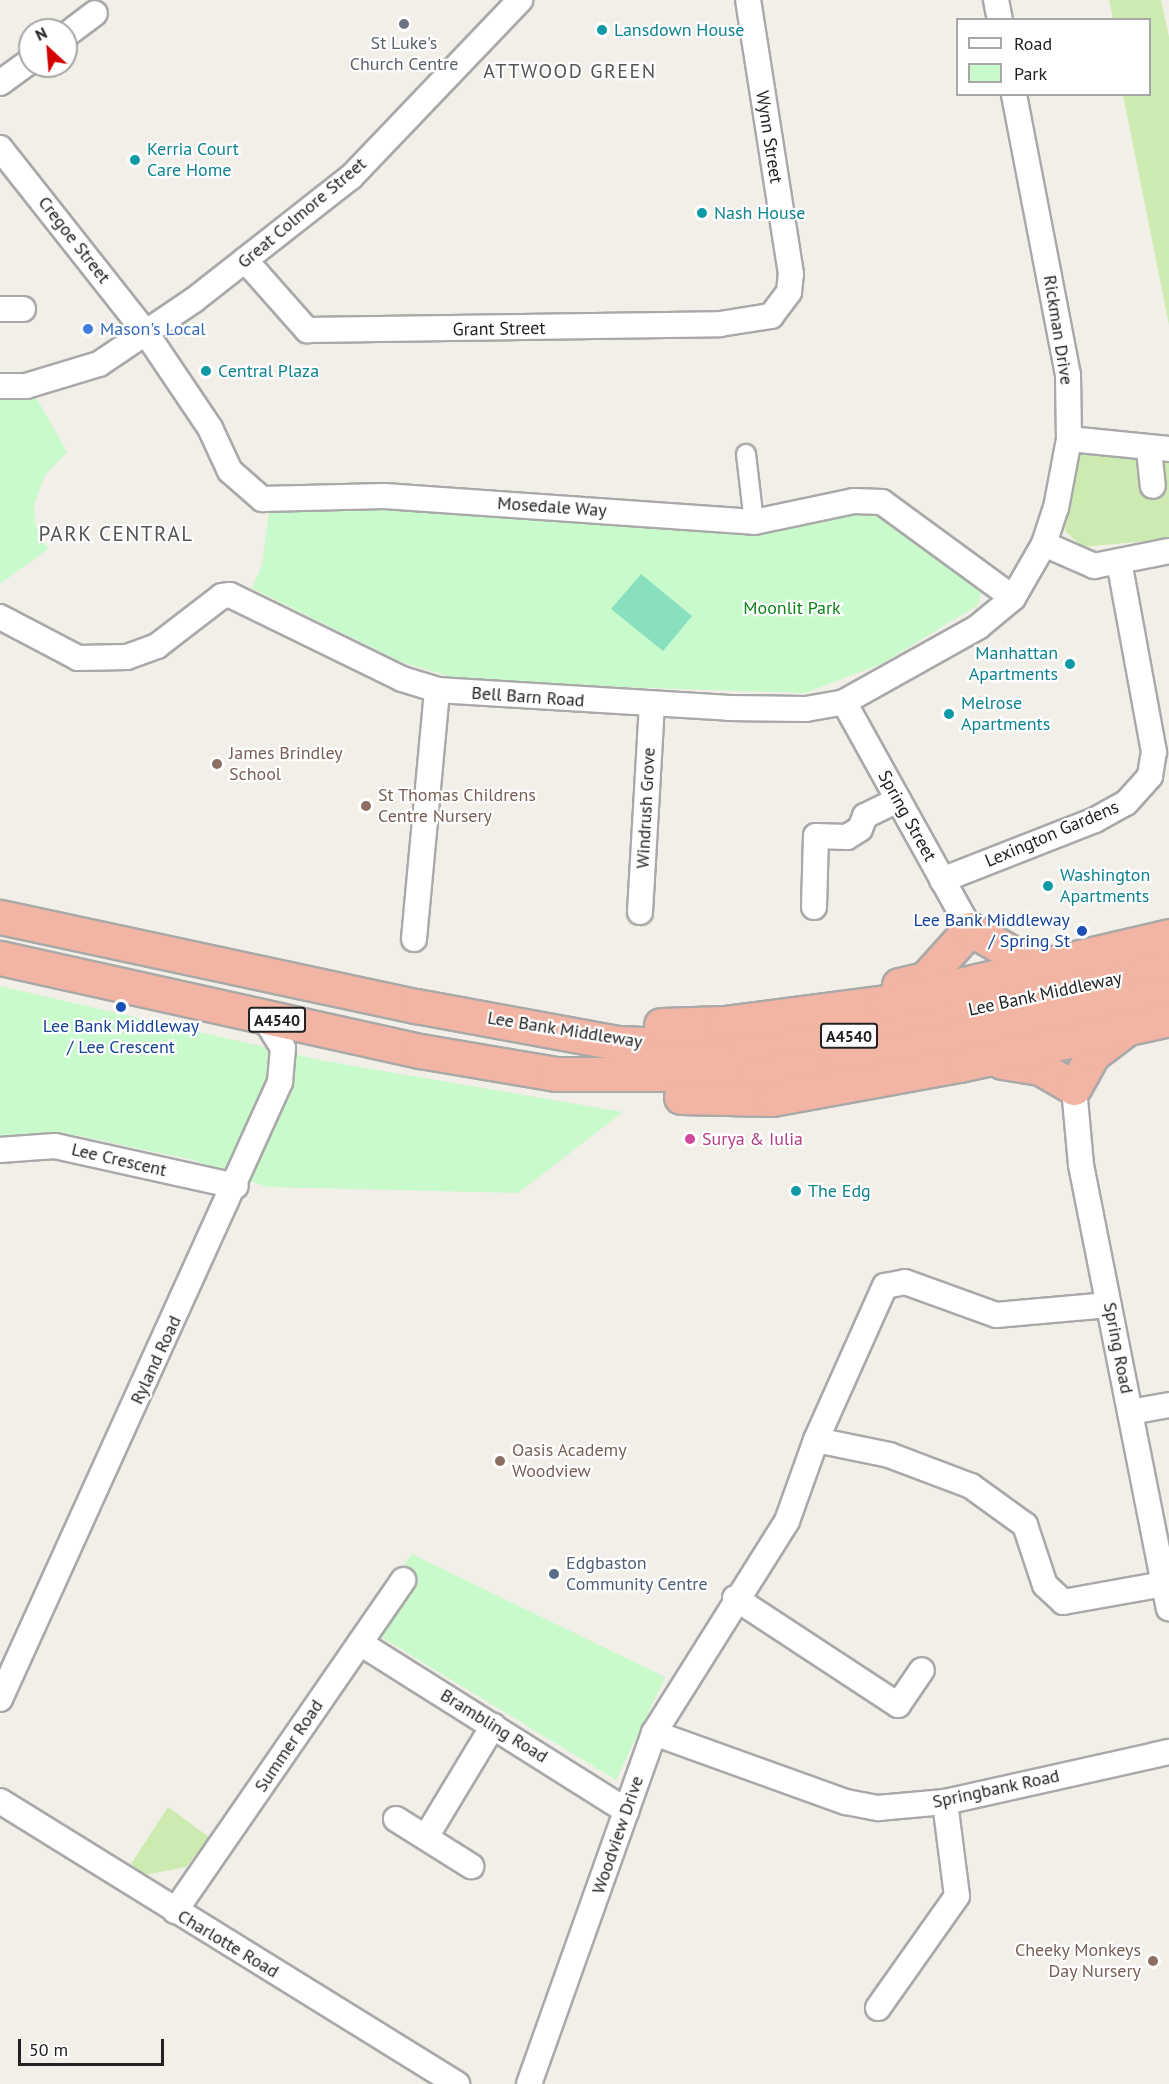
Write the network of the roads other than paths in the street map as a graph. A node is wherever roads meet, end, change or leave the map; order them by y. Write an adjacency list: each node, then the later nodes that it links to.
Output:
1 (520, 0): 11 (street, Great Colmore Street)
2 (748, 0): 12 (street, Wynn Street)
3 (996, 0): 5 (street)
4 (95, 13): 6 (street)
5 (999, 18)
6 (78, 26)
7 (18, 70): 8 (street)
8 (0, 83)
9 (1014, 96): 15 (street, Rickman Drive)
10 (0, 148): 13 (street, Cregoe Street)
11 (245, 260): 12 (street, Grant Street); 13 (street, Great Colmore Street)
12 (780, 308)
13 (146, 333): 14 (street, Great Colmore Street); 19 (street, Mosedale Way)
14 (0, 386)
15 (1069, 439): 16 (street); 20 (street, Rickman Drive)
16 (1159, 449): 18 (street)
17 (746, 454): 19 (street)
18 (1153, 486)
19 (754, 522): 23 (street, Mosedale Way)
20 (1044, 544): 22 (street); 23 (street, Bell Barn Road)
21 (1169, 551): 22 (street)
22 (1119, 561): 29 (street, Lexington Gardens)
23 (1013, 598): 26 (street, Bell Barn Road)
24 (0, 618): 25 (street, Bell Barn Road)
25 (437, 690): 27 (street, Bell Barn Road); 35 (street)
26 (844, 702): 27 (street, Bell Barn Road); 28 (street, Spring Street)
27 (652, 704): 31 (street, Windrush Grove)
28 (898, 800): 29 (street, Spring Street); 30 (street)
29 (942, 879): 33 (street, Spring Street)
30 (814, 907)
31 (640, 912)
32 (0, 917): 43 (highway, Lee Bank Middleway / A4540)
33 (970, 929): 37 (highway); 42 (highway)
34 (1169, 936): 37 (highway)
35 (414, 939)
36 (0, 958): 40 (highway, Lee Bank Middleway / A4540)
37 (1037, 967): 42 (highway)
38 (1169, 968): 43 (highway, Lee Bank Middleway / A4540)
39 (1169, 992): 46 (highway, Lee Bank Middleway / A4540)
40 (264, 1017): 46 (highway, Lee Bank Middleway / A4540); 49 (street, Ryland Road)
41 (1169, 1019): 44 (highway)
42 (724, 1023): 43 (highway)
43 (525, 1024)
44 (1128, 1028): 45 (highway); 47 (highway)
45 (986, 1060): 46 (highway); 47 (highway)
46 (556, 1074)
47 (1074, 1088): 50 (street, Spring Road)
48 (0, 1150): 49 (street, Lee Crescent)
49 (236, 1186): 60 (street, Ryland Road)
50 (1109, 1305): 52 (street, Spring Road); 53 (street, Woodview Drive)
51 (1169, 1405): 52 (street)
52 (1130, 1412): 55 (street, Spring Road)
53 (816, 1440): 55 (street); 56 (street, Woodview Drive)
54 (403, 1580): 58 (street, Summer Road)
55 (1164, 1584): 57 (street, Spring Road)
56 (735, 1598): 59 (street); 62 (street, Woodview Drive)
57 (1169, 1608)
58 (360, 1643): 61 (street, Brambling Road); 70 (street, Summer Road)
59 (922, 1670)
60 (0, 1700)
61 (494, 1726): 66 (street, Brambling Road); 68 (street)
62 (654, 1733): 65 (street, Springbank Road); 66 (street, Woodview Drive)
63 (1169, 1752): 65 (street, Springbank Road)
64 (0, 1801): 70 (street, Charlotte Road)
65 (945, 1802): 71 (street)
66 (627, 1811): 73 (street, Woodview Drive)
67 (396, 1819): 68 (street)
68 (426, 1837): 69 (street)
69 (471, 1866)
70 (174, 1911): 72 (street, Charlotte Road)
71 (878, 2008)
72 (457, 2084)
73 (529, 2084)

